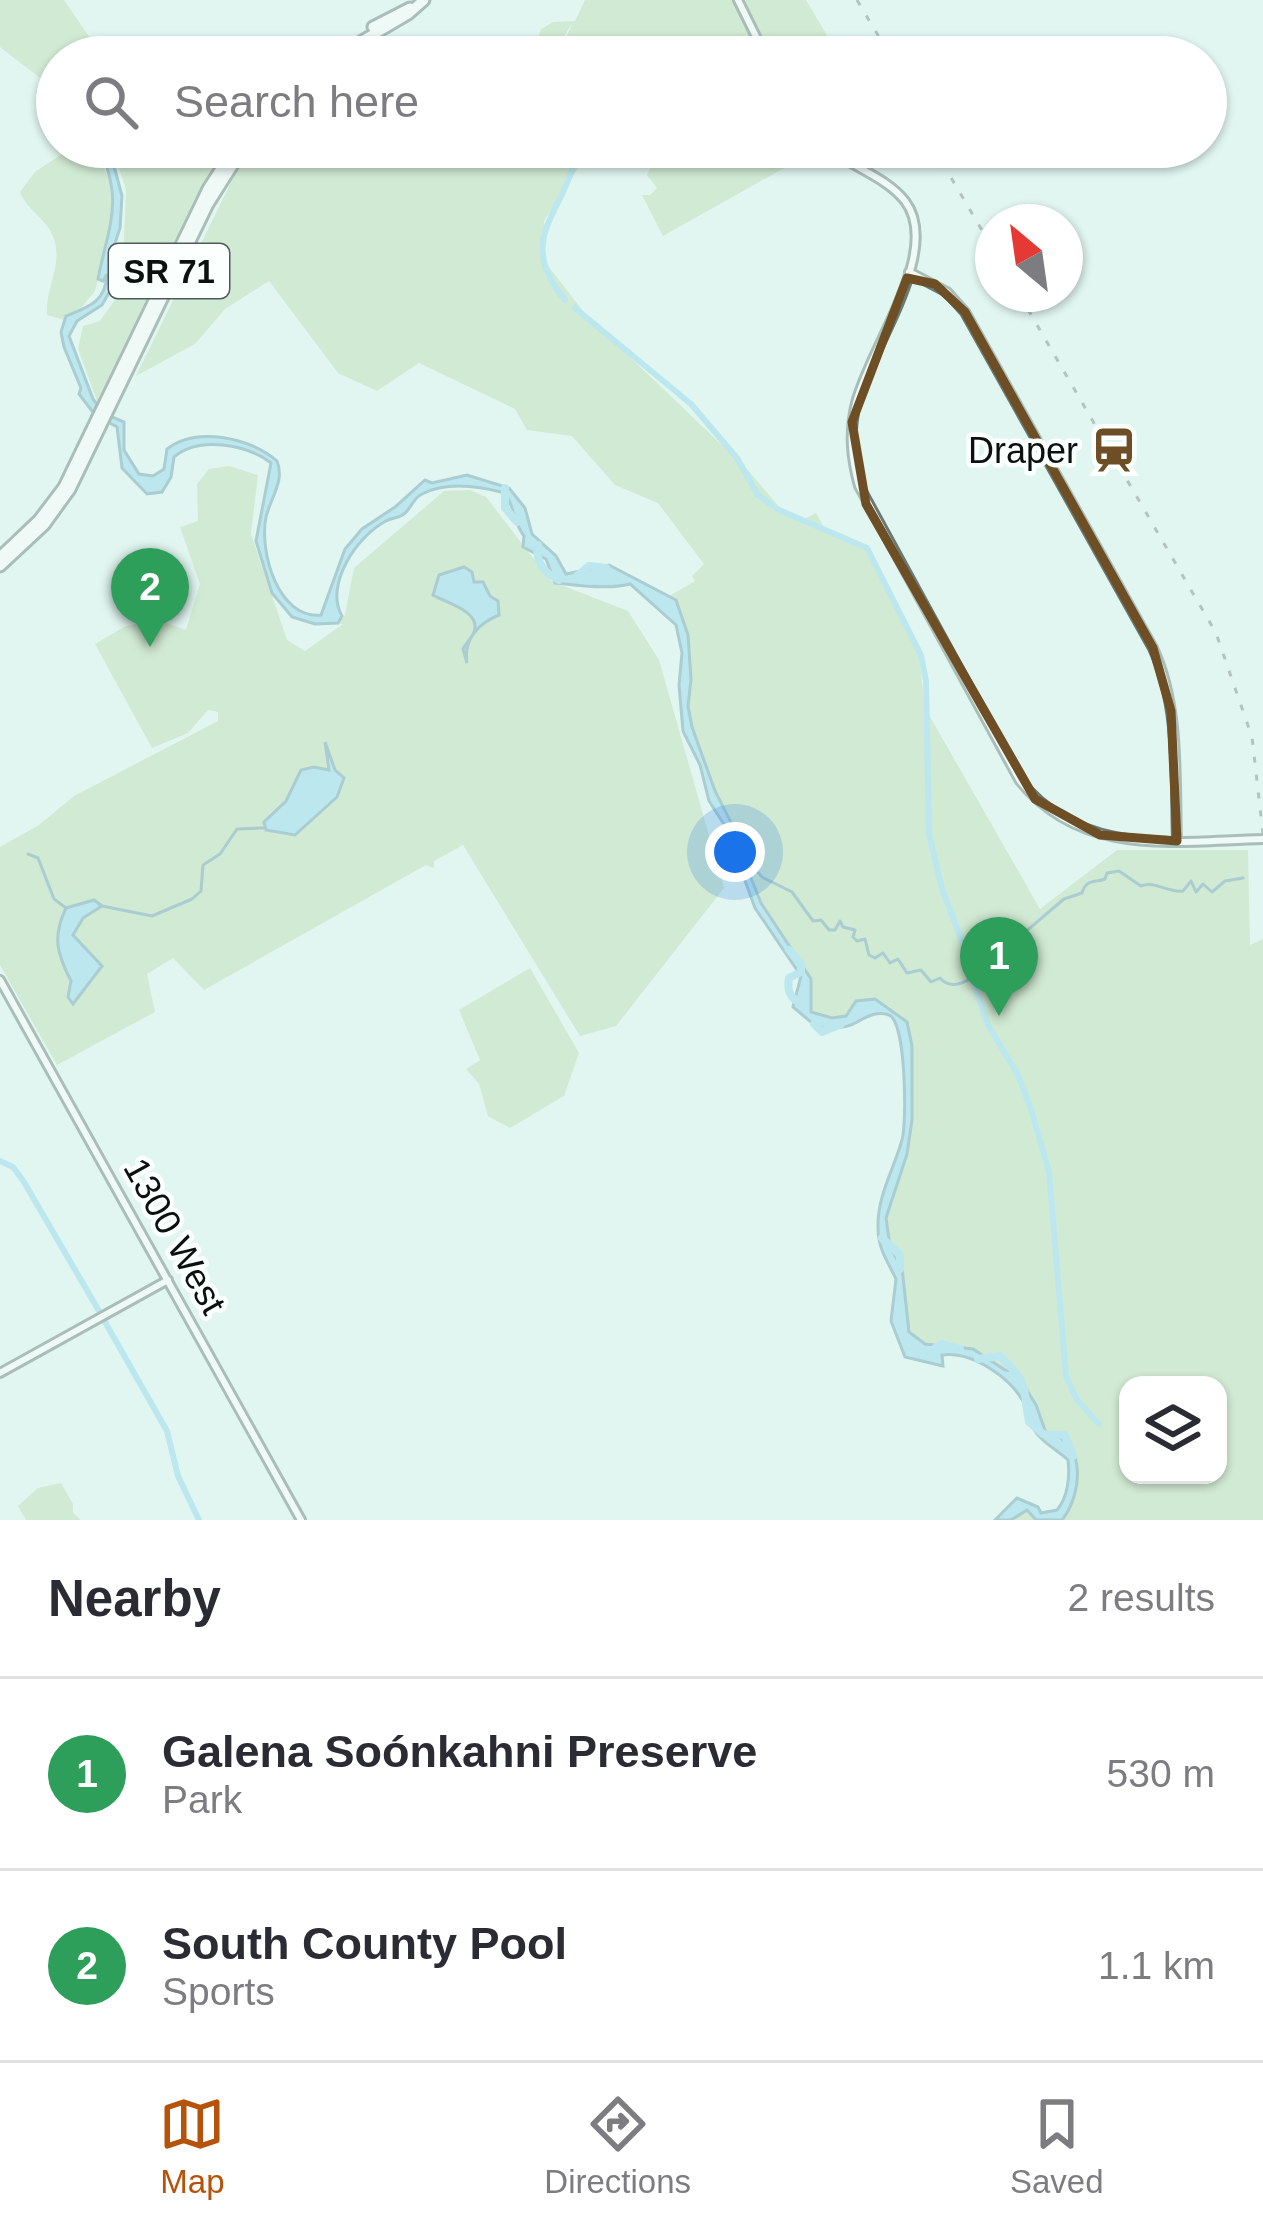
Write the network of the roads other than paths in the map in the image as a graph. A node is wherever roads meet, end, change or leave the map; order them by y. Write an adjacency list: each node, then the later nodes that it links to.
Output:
1 (424, 0): 3 (main road)
2 (738, 0): 6 (street)
3 (410, 8): 4 (main road); 5 (main road)
4 (361, 36)
5 (370, 36)
6 (756, 36)
7 (224, 168): 10 (main road, SR 71)
8 (861, 168): 9 (street)
9 (909, 272): 12 (street); 12 (street)
10 (0, 561)
11 (1263, 839): 12 (street)
12 (1177, 842)
13 (0, 980): 14 (street, 1300 West)
14 (168, 1280): 15 (street); 16 (street, 1300 West)
15 (0, 1373)
16 (301, 1520)

